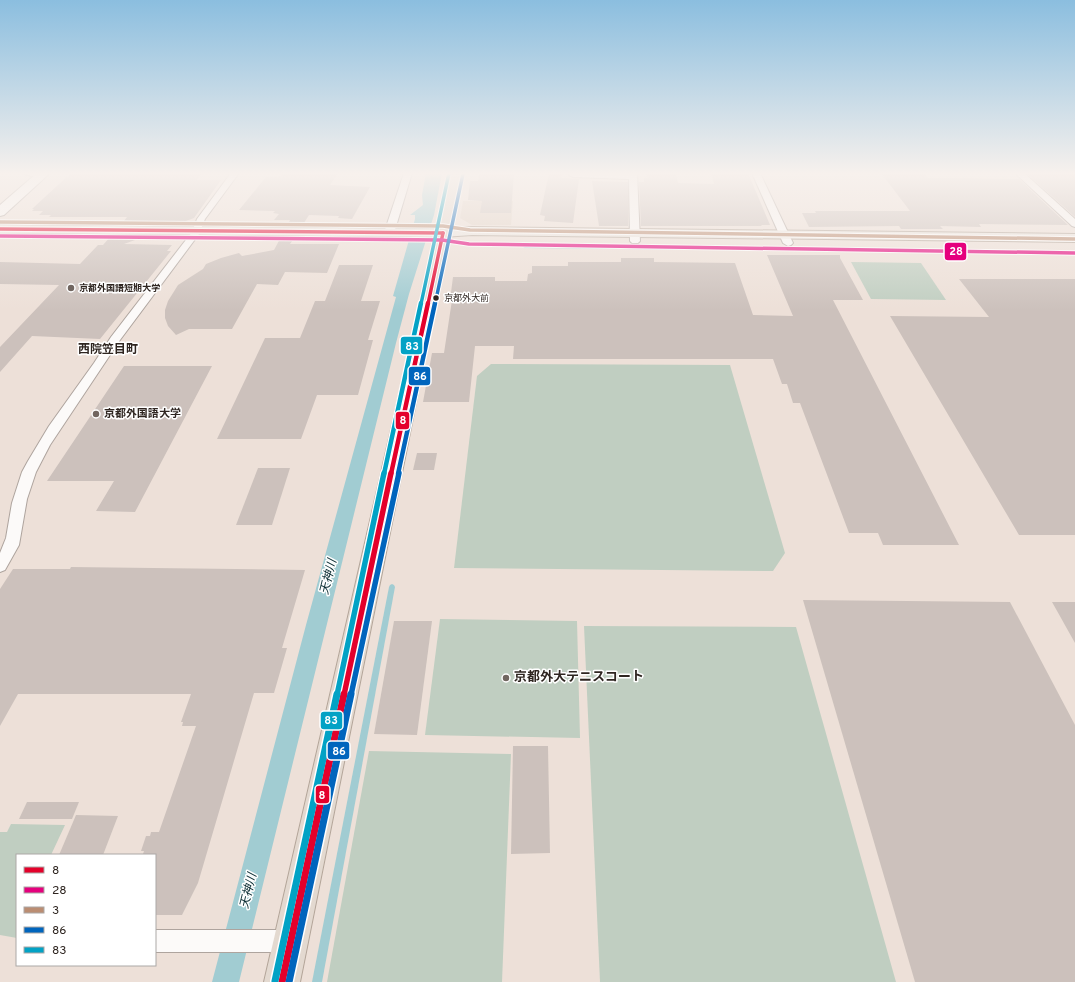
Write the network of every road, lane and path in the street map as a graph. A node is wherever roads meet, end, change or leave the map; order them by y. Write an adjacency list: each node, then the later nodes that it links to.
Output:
1 (203, 219): 7 (street)
2 (393, 219): 8 (street)
3 (441, 219): 9 (highway)
4 (634, 219): 10 (street)
5 (777, 219): 12 (street)
6 (0, 229): 7 (main road)
7 (196, 232): 8 (main road); 14 (street)
8 (389, 233): 9 (main road)
9 (437, 233): 10 (main road); 15 (highway)
10 (634, 237): 12 (main road)
11 (1075, 238): 12 (main road)
12 (786, 239): 13 (main road)
13 (1075, 246)
14 (0, 565)
15 (282, 940): 16 (street); 17 (highway)
16 (156, 941)
17 (282, 982)

